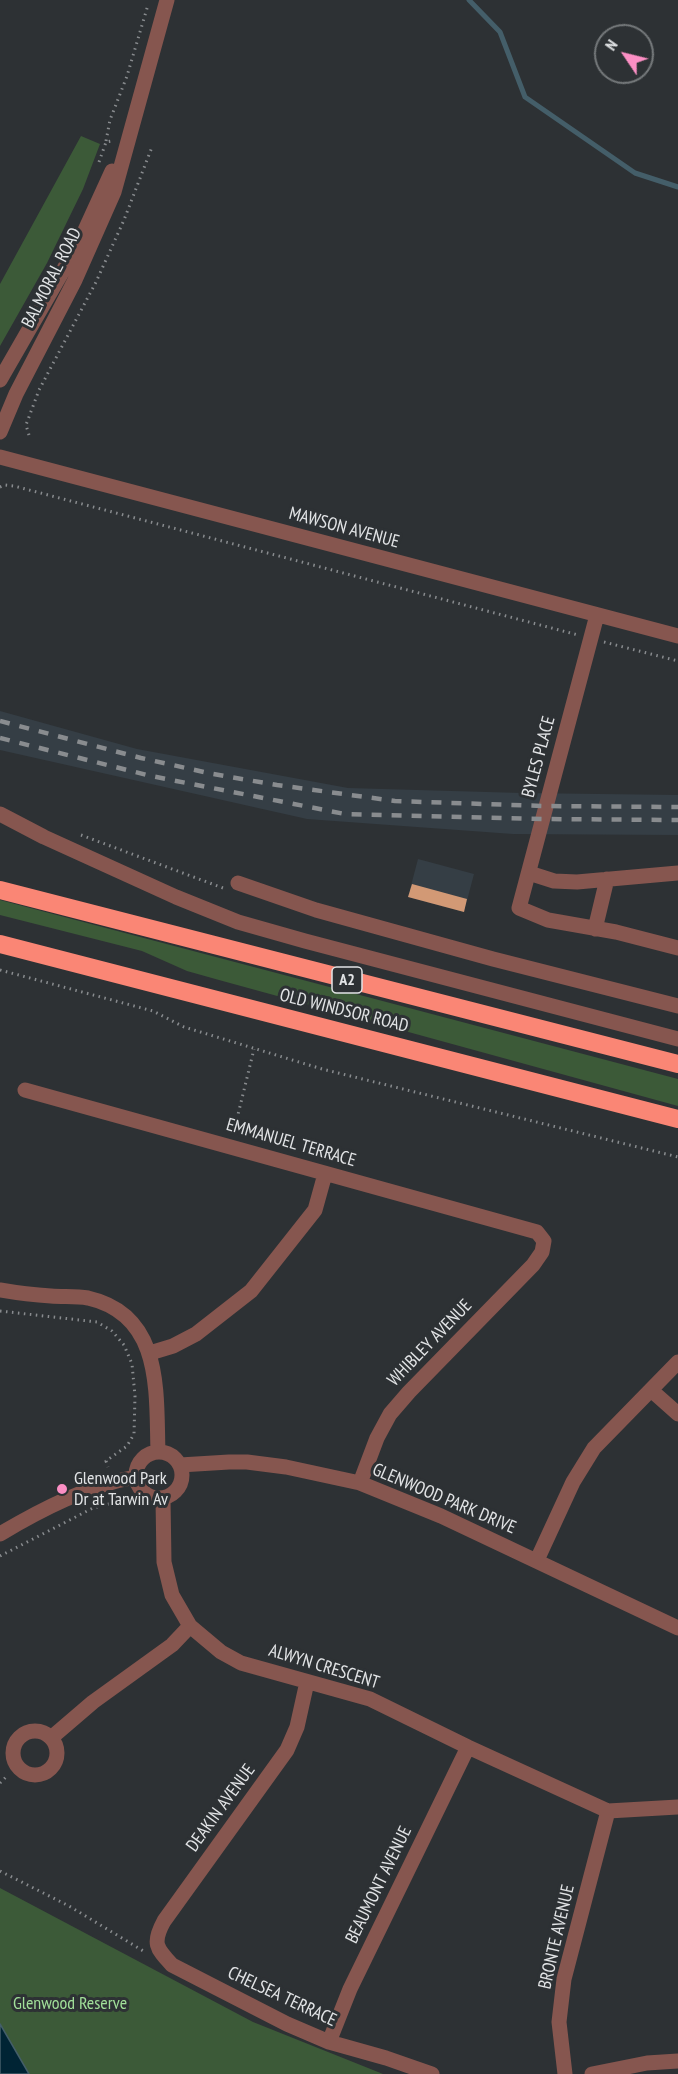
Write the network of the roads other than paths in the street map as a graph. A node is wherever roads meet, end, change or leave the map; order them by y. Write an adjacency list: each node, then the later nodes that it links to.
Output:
1 (167, 0): 2 (street, BALMORAL ROAD)
2 (128, 139): 3 (street, BALMORAL ROAD); 4 (street, BALMORAL ROAD)
3 (0, 380)
4 (0, 432)
5 (0, 457): 6 (street, MAWSON AVENUE)
6 (597, 615): 7 (street, MAWSON AVENUE); 11 (street, BYLES PLACE)
7 (678, 636)
8 (0, 814): 10 (street)
9 (0, 822): 10 (street)
10 (44, 837): 20 (street)
11 (529, 873): 13 (street); 16 (street, BYLES PLACE)
12 (678, 873): 13 (street)
13 (607, 879): 16 (street)
14 (238, 883): 19 (street)
15 (0, 890): 21 (highway, OLD WINDSOR ROAD / A2)
16 (595, 929): 18 (street)
17 (0, 944): 23 (highway, OLD WINDSOR ROAD)
18 (678, 948)
19 (678, 1006)
20 (678, 1039)
21 (678, 1064)
22 (25, 1090): 24 (street, EMMANUEL TERRACE)
23 (678, 1119)
24 (325, 1174): 25 (street, EMMANUEL TERRACE); 27 (street)
25 (544, 1241): 34 (street, WHIBLEY AVENUE)
26 (0, 1290): 27 (street)
27 (150, 1353): 31 (street)
28 (678, 1362): 29 (street)
29 (651, 1390): 30 (street); 37 (street)
30 (678, 1414)
31 (158, 1452): 32 (street); 33 (street)
32 (180, 1466): 34 (street, GLENWOOD PARK DRIVE); 35 (street)
33 (135, 1477): 35 (street); 36 (street)
34 (360, 1483): 37 (street, GLENWOOD PARK DRIVE)
35 (163, 1499): 38 (street, ALWYN CRESCENT)
36 (0, 1534)
37 (537, 1560): 39 (street, GLENWOOD PARK DRIVE)
38 (190, 1626): 40 (street, ALWYN CRESCENT); 41 (street)
39 (678, 1628)
40 (307, 1682): 42 (street, ALWYN CRESCENT); 45 (street, DEAKIN AVENUE)
41 (51, 1738)
42 (468, 1747): 44 (street, ALWYN CRESCENT); 46 (street, BEAUMONT AVENUE)
43 (678, 1807): 44 (street, ALWYN CRESCENT)
44 (608, 1811): 49 (street, BRONTE AVENUE)
45 (158, 1951): 46 (street, CHELSEA TERRACE)
46 (329, 2042): 48 (street, CHELSEA TERRACE)
47 (678, 2061): 50 (street)
48 (432, 2074)
49 (565, 2074)
50 (592, 2074)

